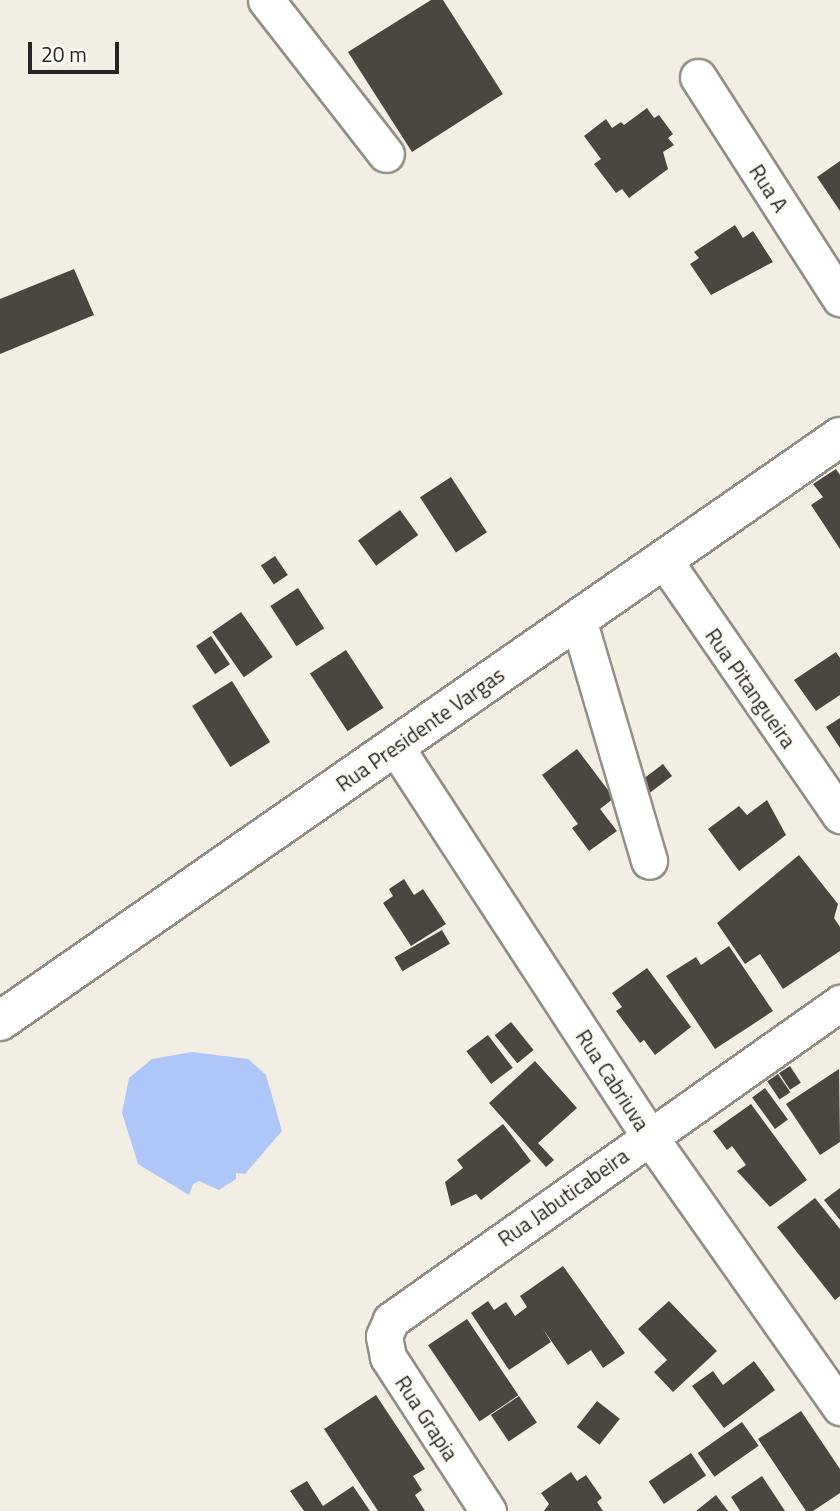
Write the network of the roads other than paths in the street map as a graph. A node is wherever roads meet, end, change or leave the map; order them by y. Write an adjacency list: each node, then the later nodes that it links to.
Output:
1 (267, 0): 3 (street)
2 (698, 77): 4 (street, Rua A)
3 (386, 153)
4 (840, 298)
5 (840, 437): 6 (main road, Rua Presidente Vargas)
6 (664, 560): 7 (main road, Rua Presidente Vargas); 9 (street, Rua Pitangueira)
7 (578, 619): 8 (main road, Rua Presidente Vargas); 10 (street)
8 (395, 746): 12 (main road, Rua Presidente Vargas); 13 (street, Rua Cabriuva)
9 (840, 815)
10 (649, 861)
11 (840, 1003): 13 (street, Rua Jabuticabeira)
12 (0, 1021)
13 (649, 1136): 14 (street, Rua Jabuticabeira); 15 (street, Rua Cabriuva)
14 (391, 1320): 16 (street, Rua Grapia)
15 (840, 1407)
16 (488, 1511)

